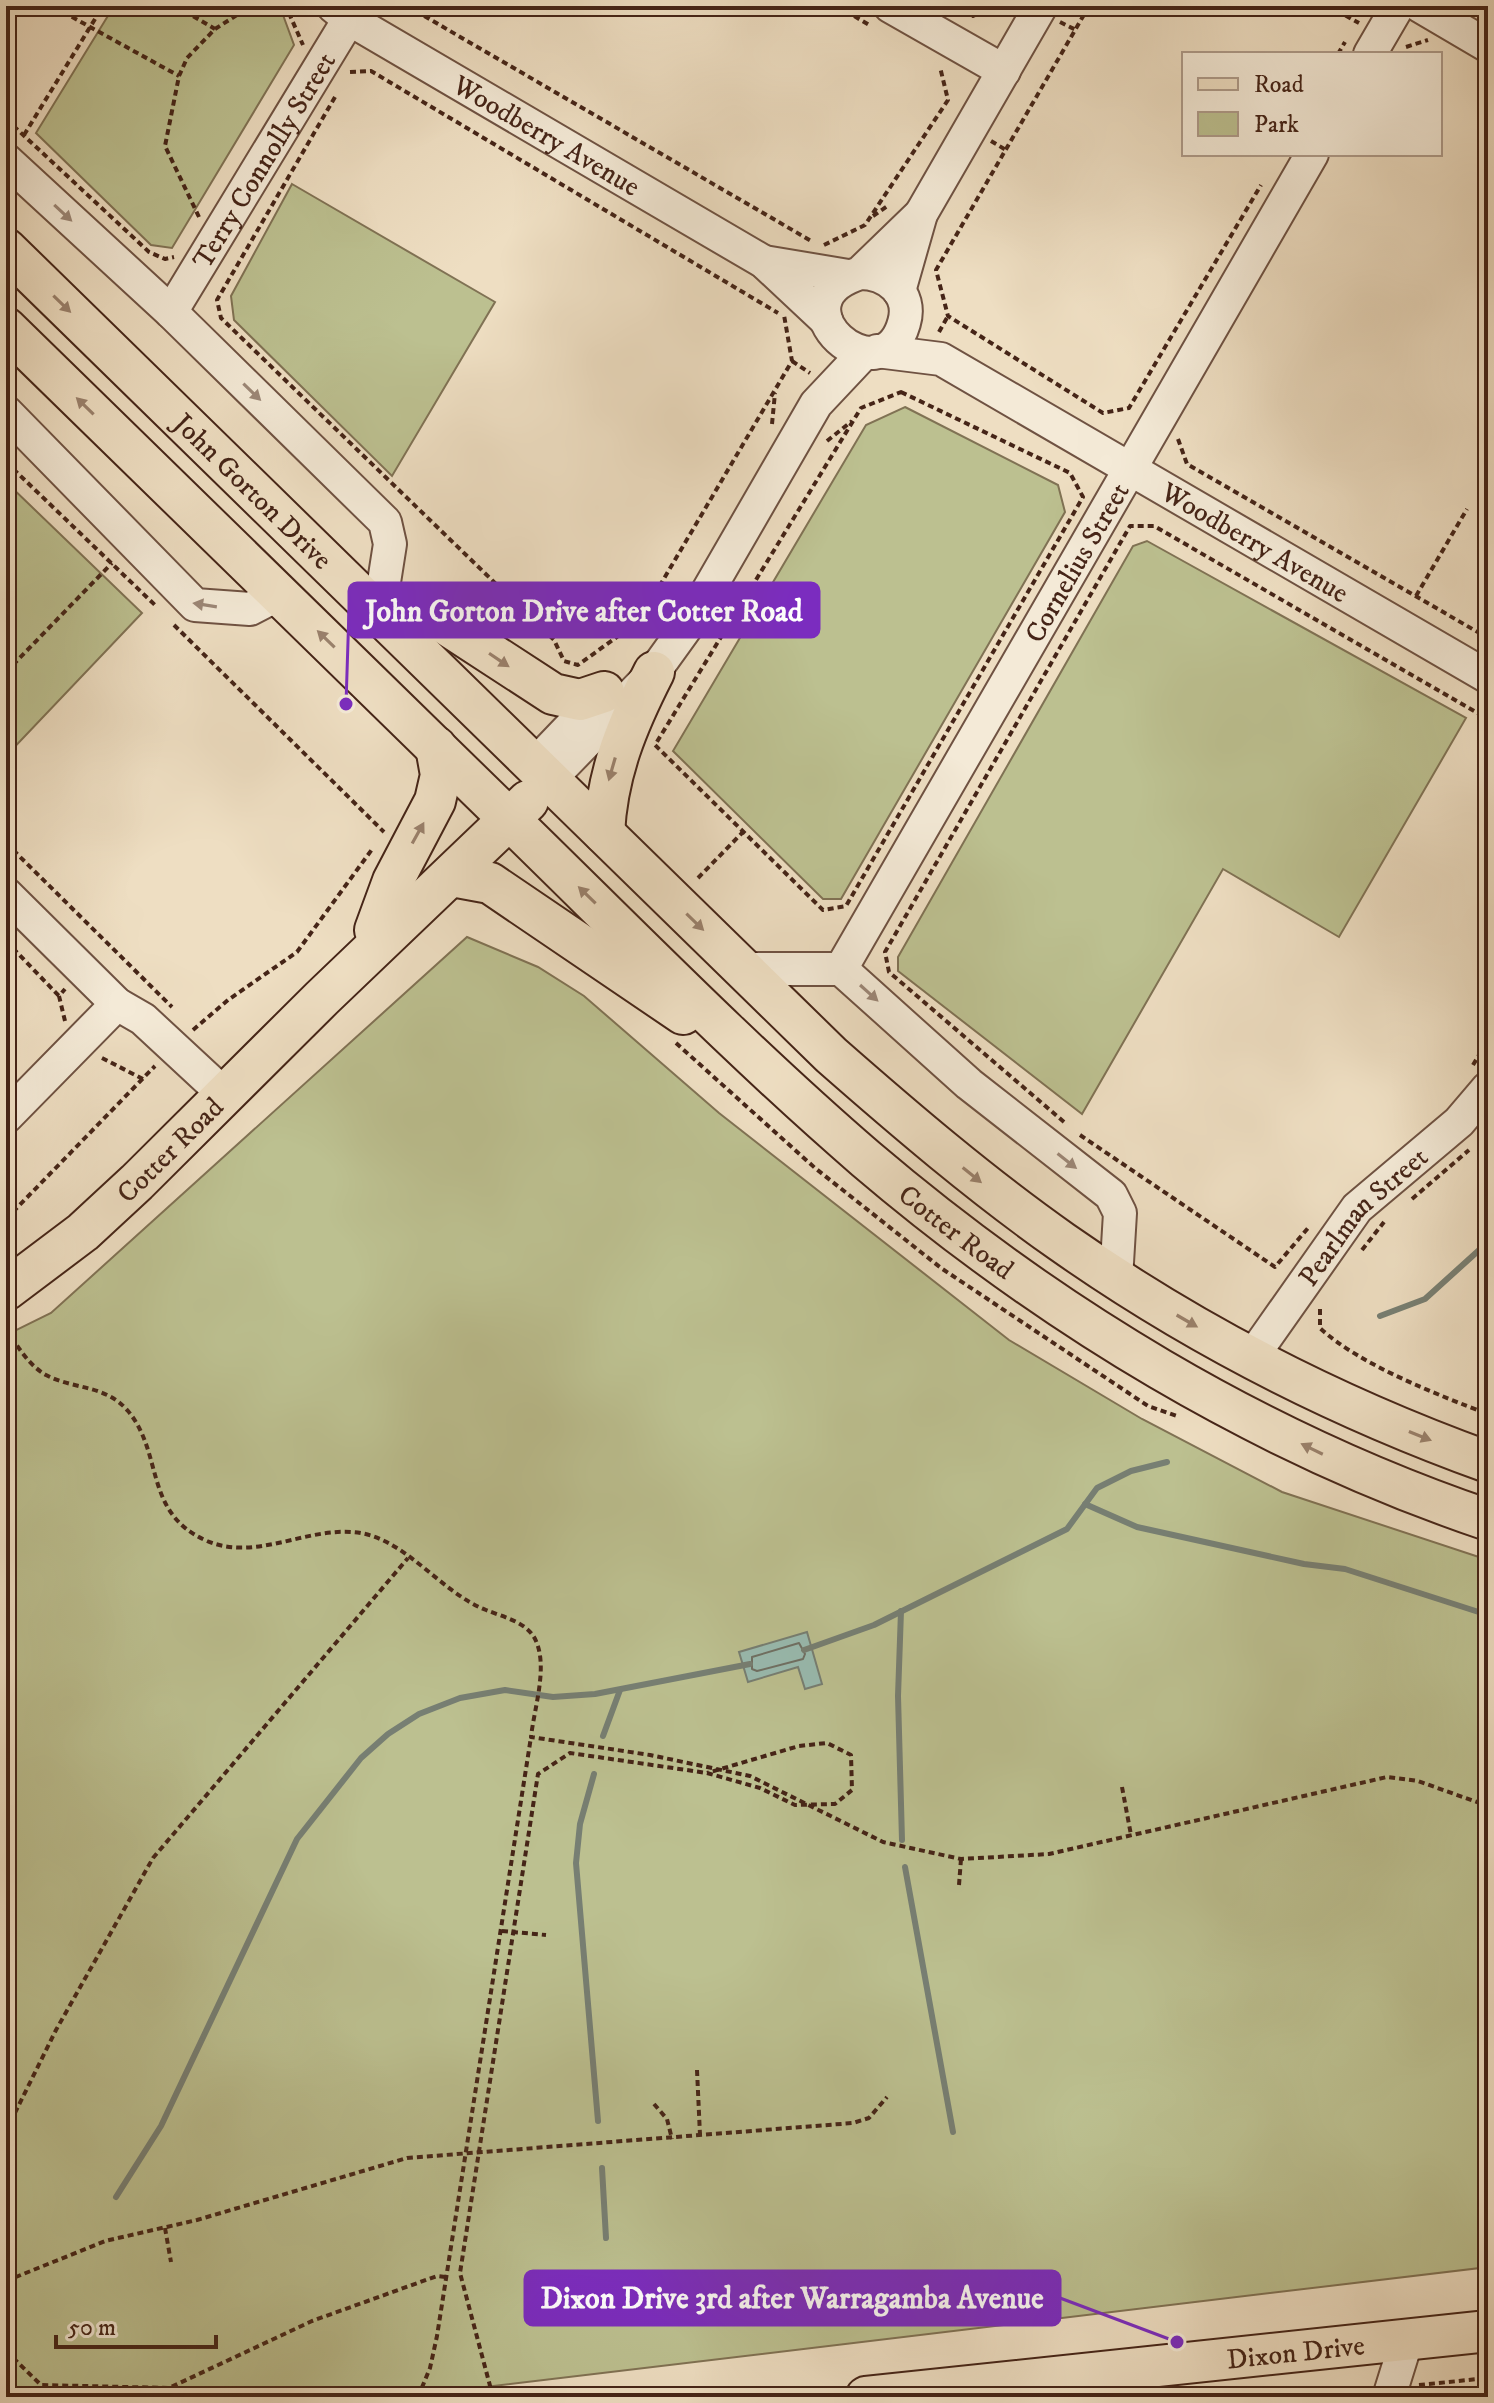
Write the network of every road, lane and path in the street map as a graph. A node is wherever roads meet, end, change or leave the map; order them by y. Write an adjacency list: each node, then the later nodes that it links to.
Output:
1 (103, 6): 20 (path)
2 (176, 6): 21 (path)
3 (251, 6): 21 (path)
4 (282, 6): 17 (path)
5 (292, 6): 17 (path)
6 (407, 6): 25 (path)
7 (837, 6): 19 (path)
8 (955, 6): 9 (path)
9 (994, 6)
10 (1041, 6): 26 (street)
11 (1089, 6): 31 (path)
12 (1398, 6): 23 (street)
13 (1420, 6): 22 (street)
14 (1483, 6): 15 (path)
15 (1488, 9)
16 (346, 10): 38 (street, Woodberry Avenue); 41 (street, Terry Connolly Street)
17 (288, 11): 24 (path)
18 (63, 12): 20 (path)
19 (884, 18): 26 (street)
20 (91, 24): 27 (path); 29 (path)
21 (215, 29): 27 (path)
22 (1488, 46)
23 (1371, 52)
24 (296, 57)
25 (930, 61)
26 (1004, 71): 33 (street)
27 (179, 76): 34 (path)
28 (6, 119): 29 (path)
29 (15, 148): 36 (path); 41 (street, one-way to 41)
30 (1311, 156): 51 (street, Cornelius Street)
31 (1263, 181)
32 (207, 204): 34 (path)
33 (921, 214): 39 (street); 40 (street)
34 (199, 217): 35 (path)
35 (193, 227)
36 (182, 247)
37 (6, 249): 56 (main road, John Gorton Drive, one-way to 56)
38 (764, 262): 39 (street, Woodberry Avenue); 43 (street, Woodberry Avenue)
39 (854, 274): 40 (street); 43 (street)
40 (902, 300): 45 (street); 46 (street, Woodberry Avenue)
41 (171, 312): 56 (street, one-way to 56)
42 (221, 318): 42 (path)
43 (828, 326): 45 (street); 47 (street)
44 (6, 328): 54 (main road, John Gorton Drive, one-way to 44)
45 (870, 352): 46 (street, Woodberry Avenue); 47 (street)
46 (941, 359): 51 (street, Woodberry Avenue)
47 (816, 404): 57 (street)
48 (6, 412): 54 (street, John Gorton Drive, one-way to 48)
49 (1178, 438): 55 (path)
50 (6, 462): 53 (path)
51 (1130, 470): 61 (street, Woodberry Avenue); 78 (street, Cornelius Street)
52 (1467, 509): 55 (path)
53 (112, 563): 59 (path); 69 (path)
54 (279, 594): 64 (main road, John Gorton Drive, one-way to 54)
55 (1416, 596): 58 (path)
56 (379, 614): 62 (main road, one-way to 62); 65 (main road, John Gorton Drive)
57 (690, 622): 60 (street); 62 (street)
58 (1488, 638)
59 (6, 672)
60 (654, 672): 65 (street); 70 (main road, one-way to 70)
61 (1488, 677)
62 (604, 692): 65 (street)
63 (1488, 719): 92 (path)
64 (436, 747): 66 (main road, John Gorton Drive); 75 (main road, one-way to 64)
65 (542, 772): 66 (main road, Cotter Road); 70 (main road, Cotter Road)
66 (502, 812): 72 (main road, Cotter Road); 75 (main road, Cotter Road); 96 (main road, Cotter Road, one-way to 66)
67 (394, 824): 69 (path)
68 (743, 832): 68 (path); 73 (path)
69 (385, 833): 84 (path)
70 (604, 833): 77 (main road, Cotter Road, one-way to 77)
71 (6, 843): 84 (path)
72 (452, 876): 80 (main road, Cotter Road); 96 (main road)
73 (698, 878)
74 (6, 894): 81 (street)
75 (375, 930): 80 (main road, Cotter Road)
76 (6, 941): 79 (path)
77 (744, 969): 78 (street); 94 (main road, Cotter Road, one-way to 94)
78 (841, 969): 94 (street, one-way to 94)
79 (59, 996)
80 (322, 998): 86 (main road, Cotter Road)
81 (117, 1004): 83 (street); 84 (street)
82 (1488, 1040): 85 (path)
83 (82, 1041): 84 (path); 87 (street)
84 (165, 1051): 86 (street); 90 (path)
85 (1478, 1082): 99 (street, Pearlman Street)
86 (218, 1104): 95 (main road, Cotter Road)
87 (6, 1117)
88 (1479, 1140): 89 (path)
89 (1409, 1202)
90 (6, 1219)
91 (1387, 1219): 93 (path)
92 (1311, 1225)
93 (1359, 1254)
94 (1116, 1279): 99 (main road, Cotter Road, one-way to 99)
95 (6, 1290)
96 (1048, 1299): 102 (main road, Cotter Road, one-way to 96)
97 (1323, 1300): 100 (path)
98 (6, 1329): 103 (path)
99 (1252, 1357): 101 (main road, Cotter Road, one-way to 101)
100 (1488, 1414)
101 (1488, 1462)
102 (1488, 1520)
103 (408, 1558): 104 (path); 119 (path)
104 (531, 1737): 105 (path); 113 (path)
105 (723, 1768): 106 (path); 108 (path); 108 (path)
106 (707, 1773): 108 (path); 114 (path)
107 (1122, 1787): 110 (path)
108 (812, 1806): 111 (path)
109 (1488, 1806): 110 (path)
110 (1131, 1835): 111 (path)
111 (961, 1859): 112 (path)
112 (959, 1885)
113 (502, 1931): 114 (path); 122 (path)
114 (513, 1932): 115 (path); 123 (path)
115 (546, 1935)
116 (697, 2070): 120 (path)
117 (887, 2097): 120 (path)
118 (654, 2104): 121 (path)
119 (6, 2131)
120 (700, 2135): 121 (path)
121 (672, 2139): 123 (path)
122 (467, 2152): 123 (path); 124 (path); 126 (path)
123 (479, 2152): 133 (path)
124 (165, 2228): 125 (path); 127 (path)
125 (171, 2262)
126 (446, 2277): 130 (path); 132 (path)
127 (6, 2281)
128 (1488, 2331): 129 (main road, Dixon Drive)
129 (1407, 2339): 131 (main road, Dixon Drive); 135 (street)
130 (6, 2351)
131 (1047, 2388): 134 (main road, Dixon Drive)
132 (418, 2397)
133 (493, 2397)
134 (866, 2397)
135 (1389, 2397)

